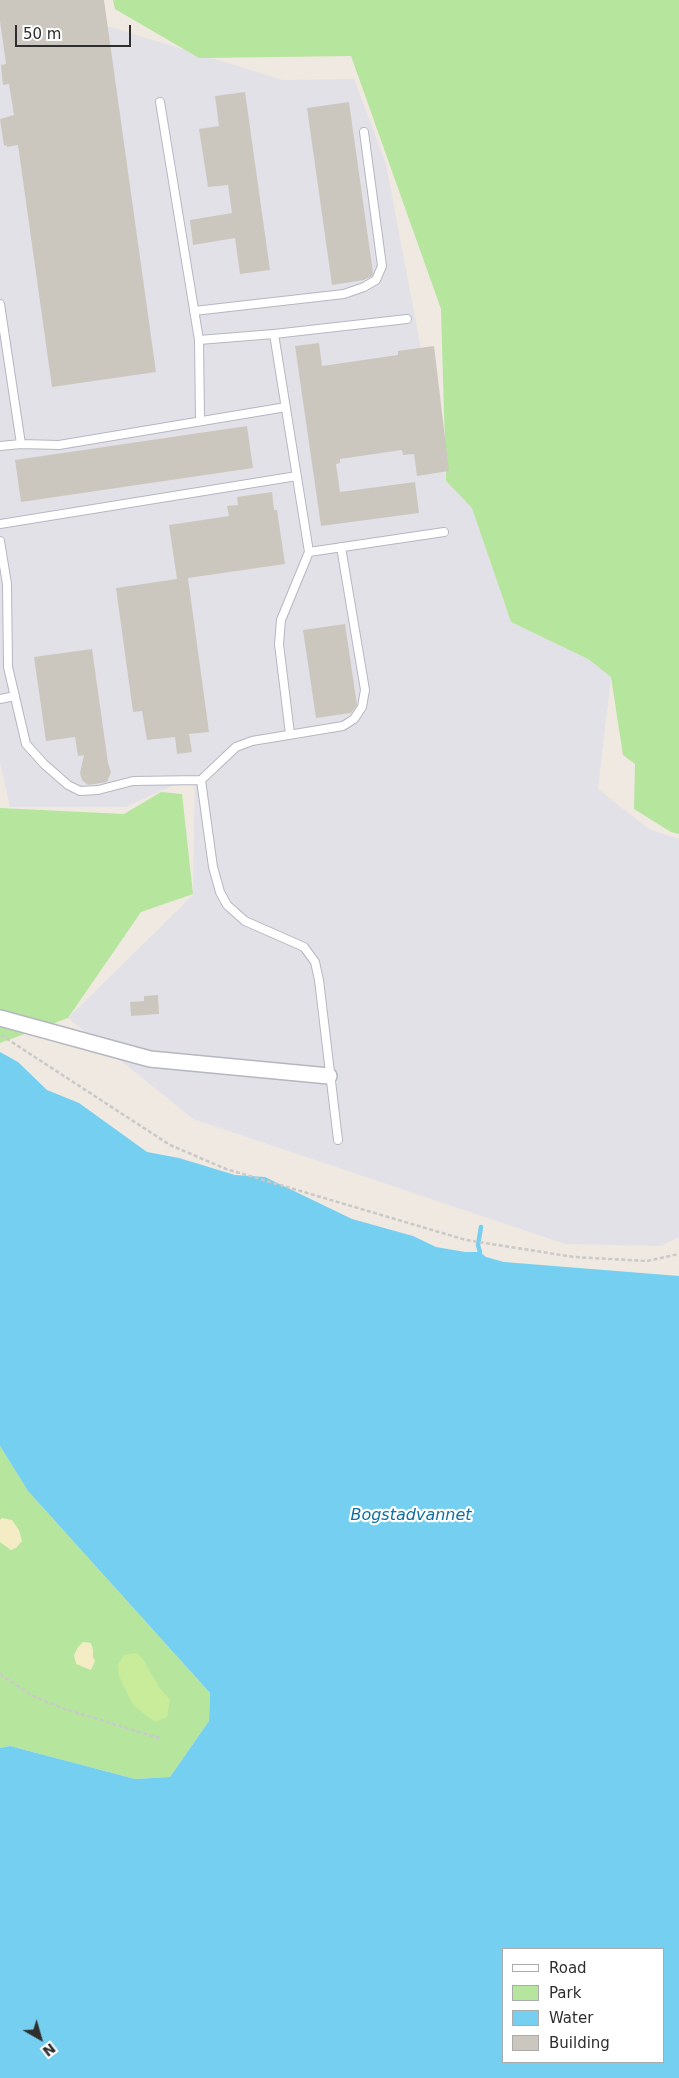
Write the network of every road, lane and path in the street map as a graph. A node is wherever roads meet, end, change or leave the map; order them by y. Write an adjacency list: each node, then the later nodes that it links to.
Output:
1 (160, 102): 4 (lane)
2 (364, 132): 4 (lane)
3 (0, 304): 10 (lane)
4 (194, 311): 7 (lane)
5 (407, 319): 6 (lane)
6 (274, 334): 7 (lane); 8 (lane)
7 (199, 340): 9 (lane)
8 (286, 407): 9 (lane); 12 (lane)
9 (200, 421): 10 (lane)
10 (21, 444): 11 (lane)
11 (0, 446)
12 (297, 476): 13 (lane); 17 (lane)
13 (0, 524)
14 (444, 532): 16 (lane)
15 (0, 541): 18 (lane)
16 (341, 547): 17 (lane); 20 (lane)
17 (309, 552): 20 (lane)
18 (15, 696): 19 (lane); 21 (lane)
19 (0, 699)
20 (290, 734): 21 (lane)
21 (201, 780): 24 (lane)
22 (0, 1018): 24 (street)
23 (0, 1034): 26 (path)
24 (329, 1076): 25 (lane)
25 (338, 1140)
26 (679, 1254)
27 (0, 1674): 28 (path)
28 (162, 1739)

